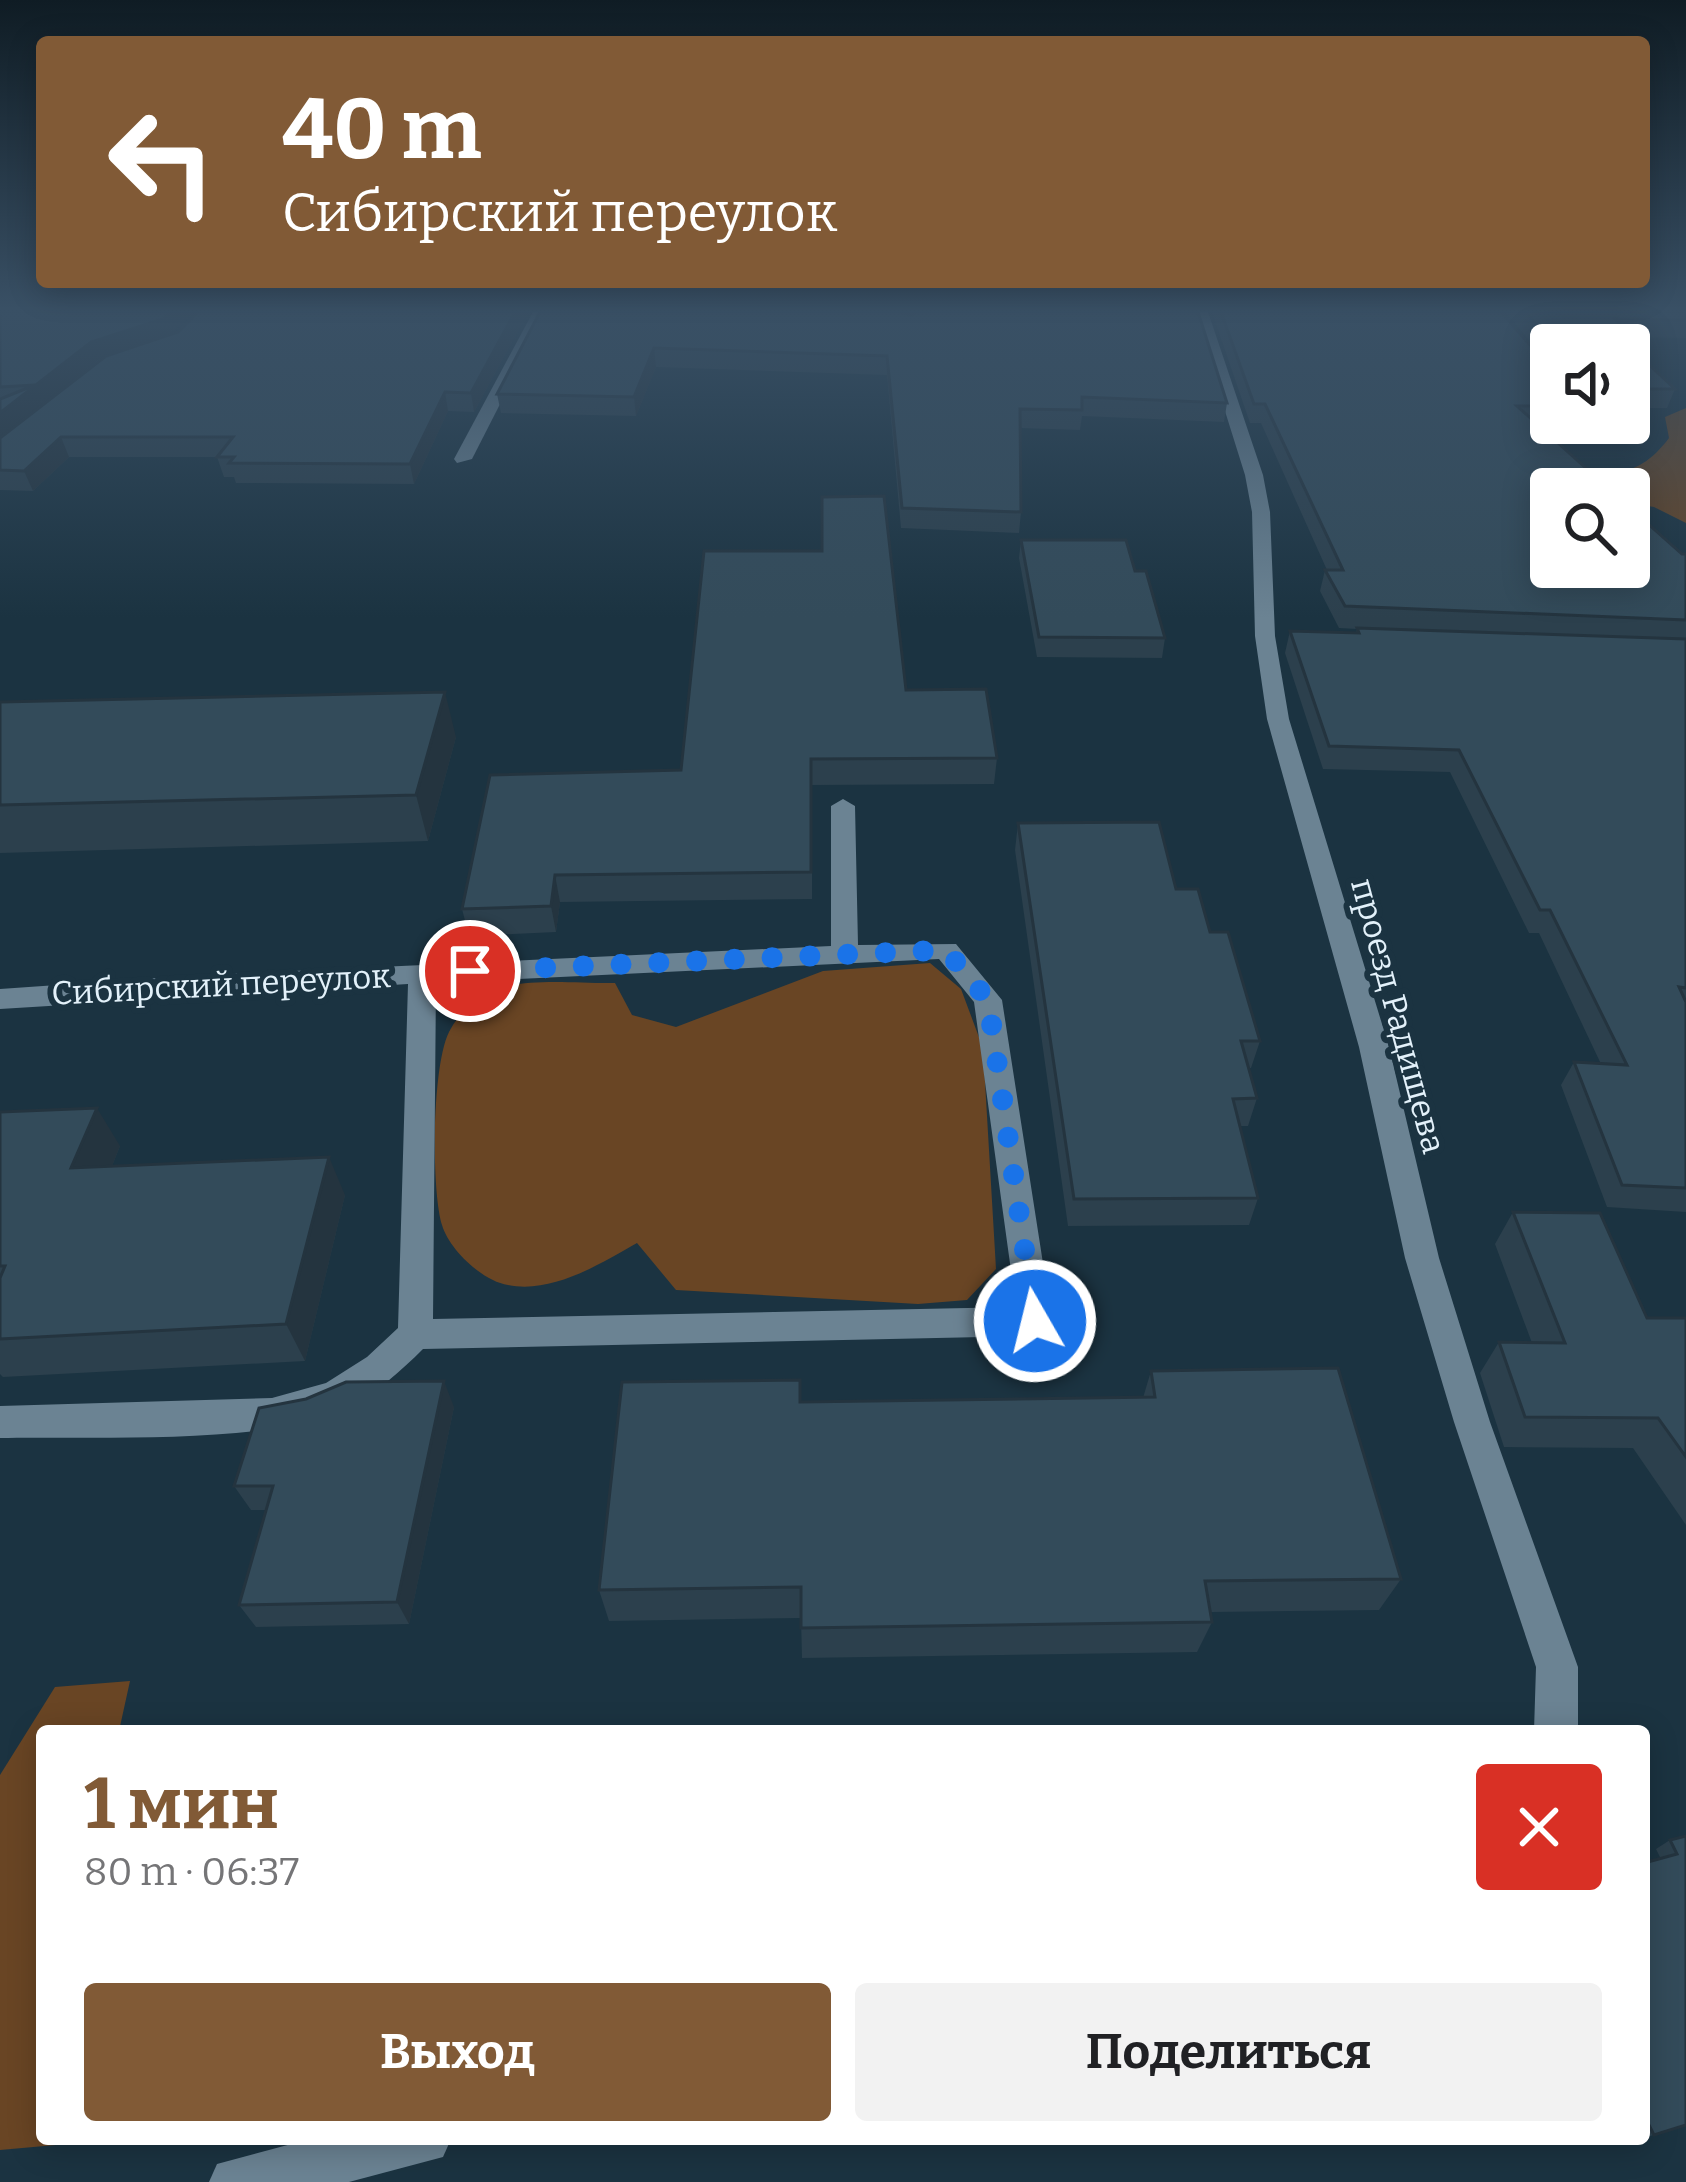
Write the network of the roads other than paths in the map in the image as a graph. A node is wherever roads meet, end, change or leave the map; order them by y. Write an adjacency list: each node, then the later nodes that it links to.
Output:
1 (487, 414): 3 (street)
2 (1234, 414): 10 (street, проезд Радищева)
3 (463, 459)
4 (843, 806): 5 (street)
5 (845, 954): 6 (street, Сибирский переулок); 8 (street, Сибирский переулок)
6 (422, 974): 7 (street, Сибирский переулок); 8 (street)
7 (0, 999)
8 (415, 1334): 9 (street)
9 (0, 1422)
10 (1556, 1725)
11 (398, 2145): 12 (street)
12 (235, 2182)

